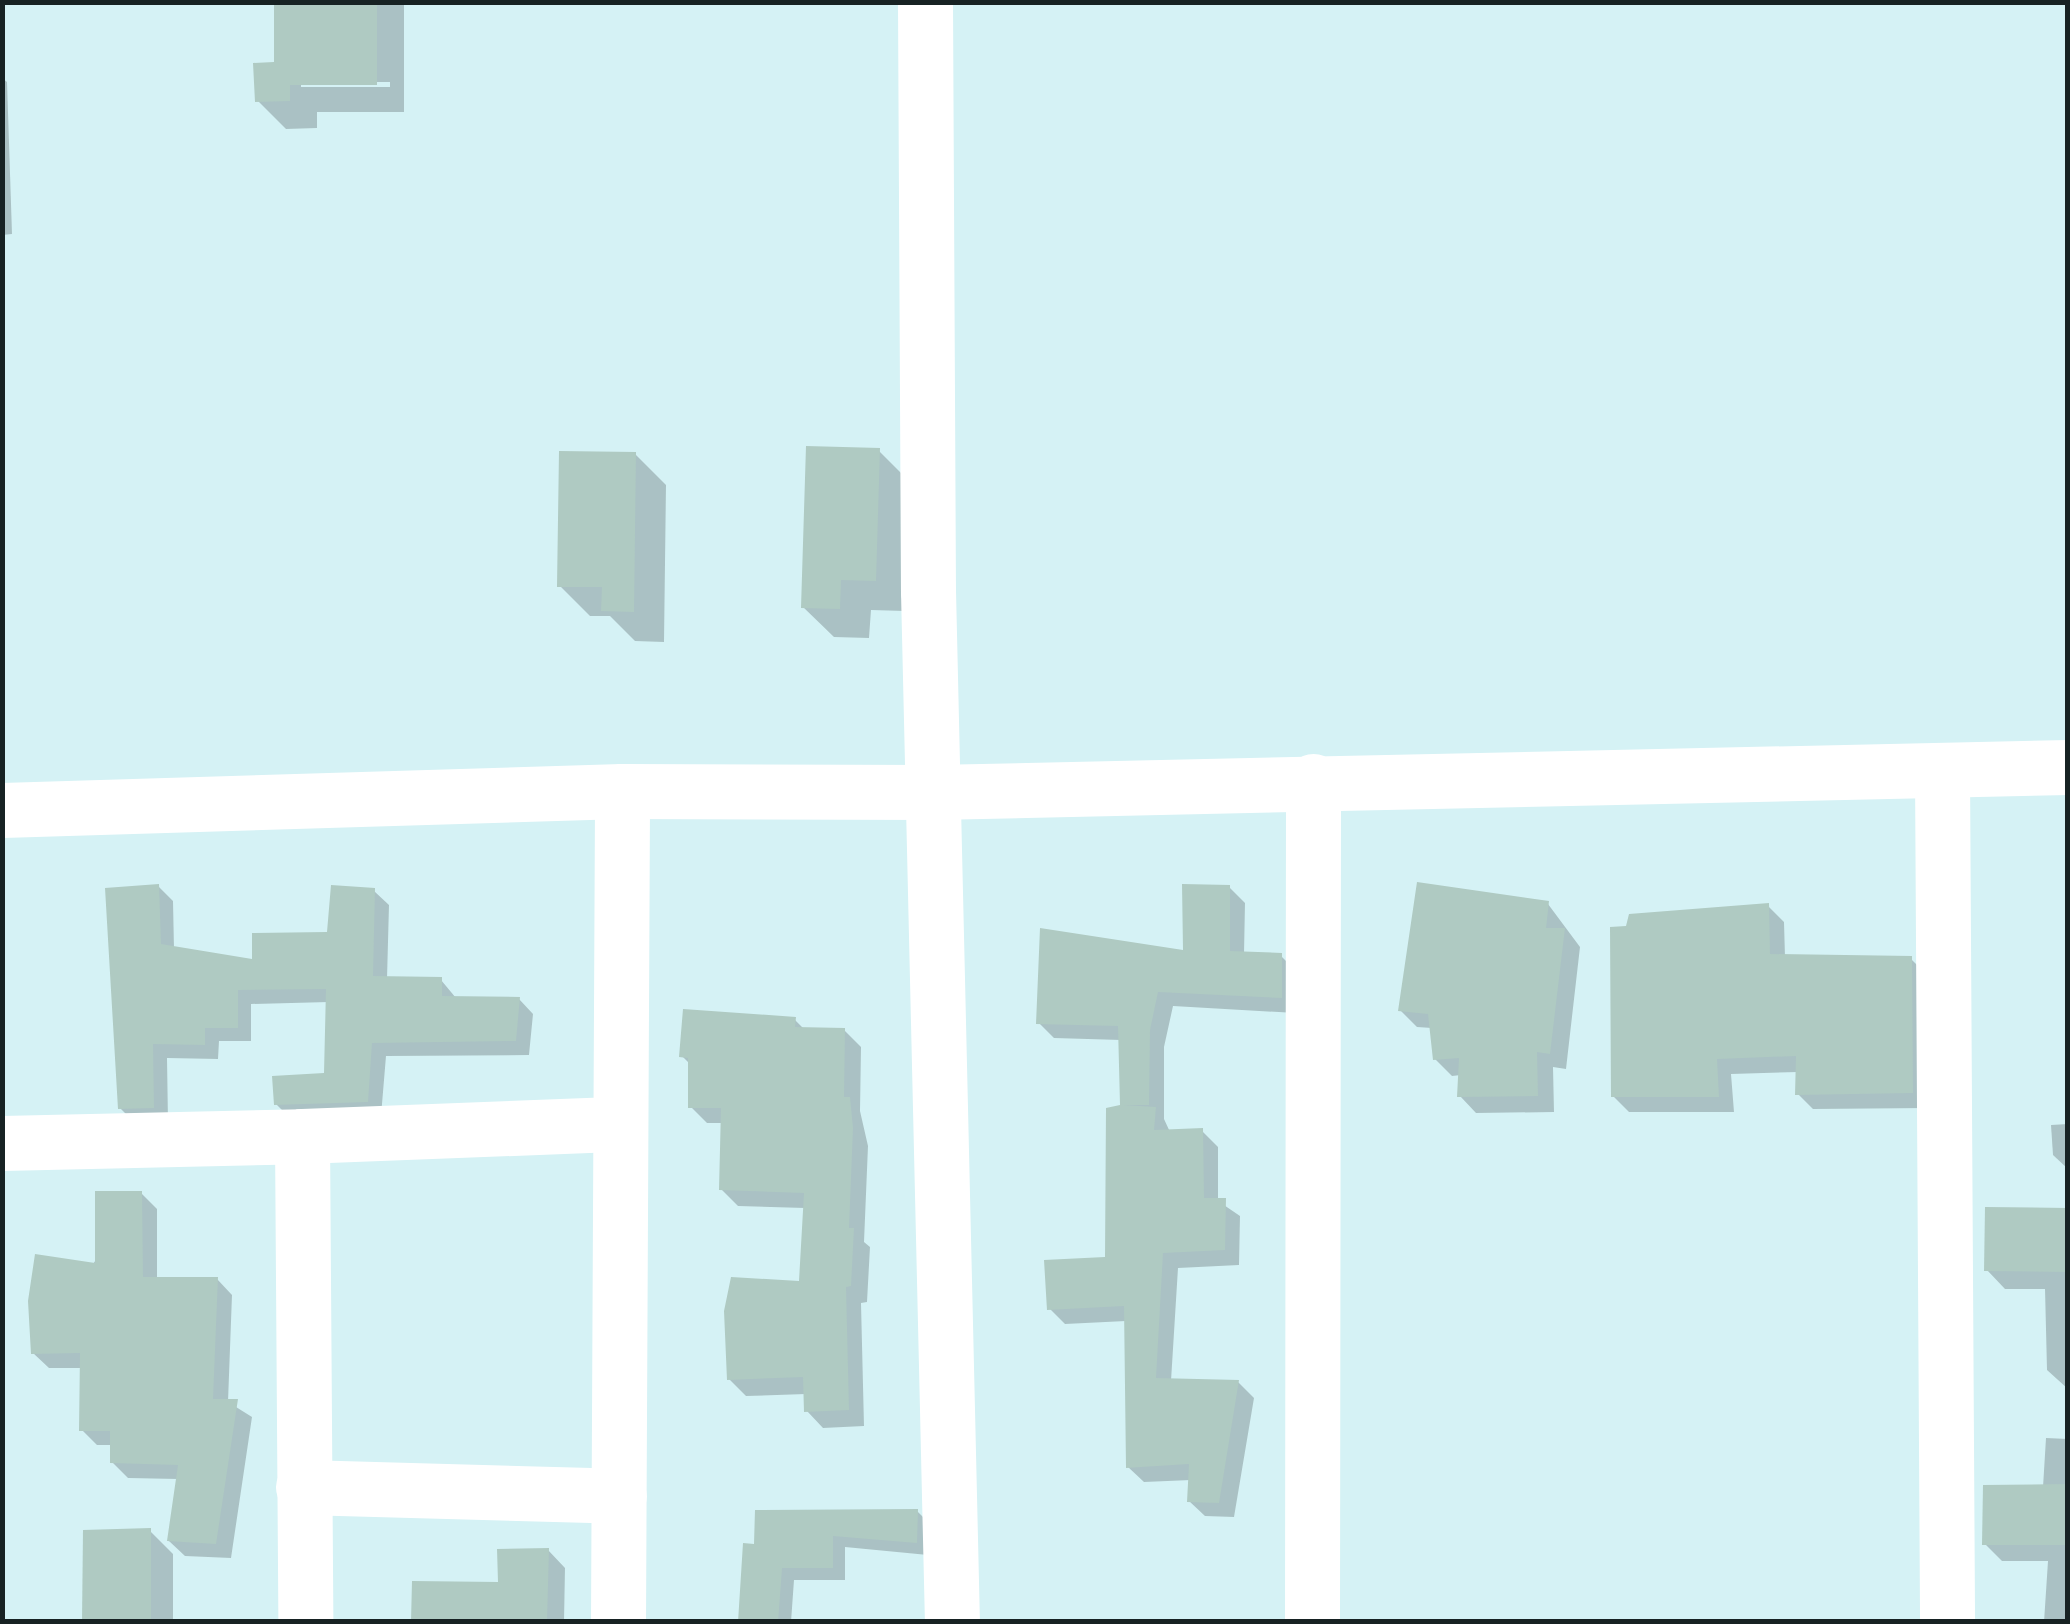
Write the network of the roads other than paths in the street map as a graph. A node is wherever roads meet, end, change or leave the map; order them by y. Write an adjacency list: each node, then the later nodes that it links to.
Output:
1 (925, 2): 6 (street)
2 (2068, 767): 3 (street)
3 (1942, 770): 4 (street); 17 (street)
4 (1313, 781): 6 (street); 16 (street)
5 (622, 791): 6 (street); 7 (street); 8 (street)
6 (933, 792): 15 (street)
7 (2, 810)
8 (620, 1124): 9 (street); 12 (street)
9 (302, 1136): 10 (street); 11 (street)
10 (2, 1142)
11 (302, 1487): 12 (street); 13 (street)
12 (619, 1496): 14 (street)
13 (305, 1622)
14 (618, 1622)
15 (952, 1622)
16 (1312, 1622)
17 (1947, 1622)

